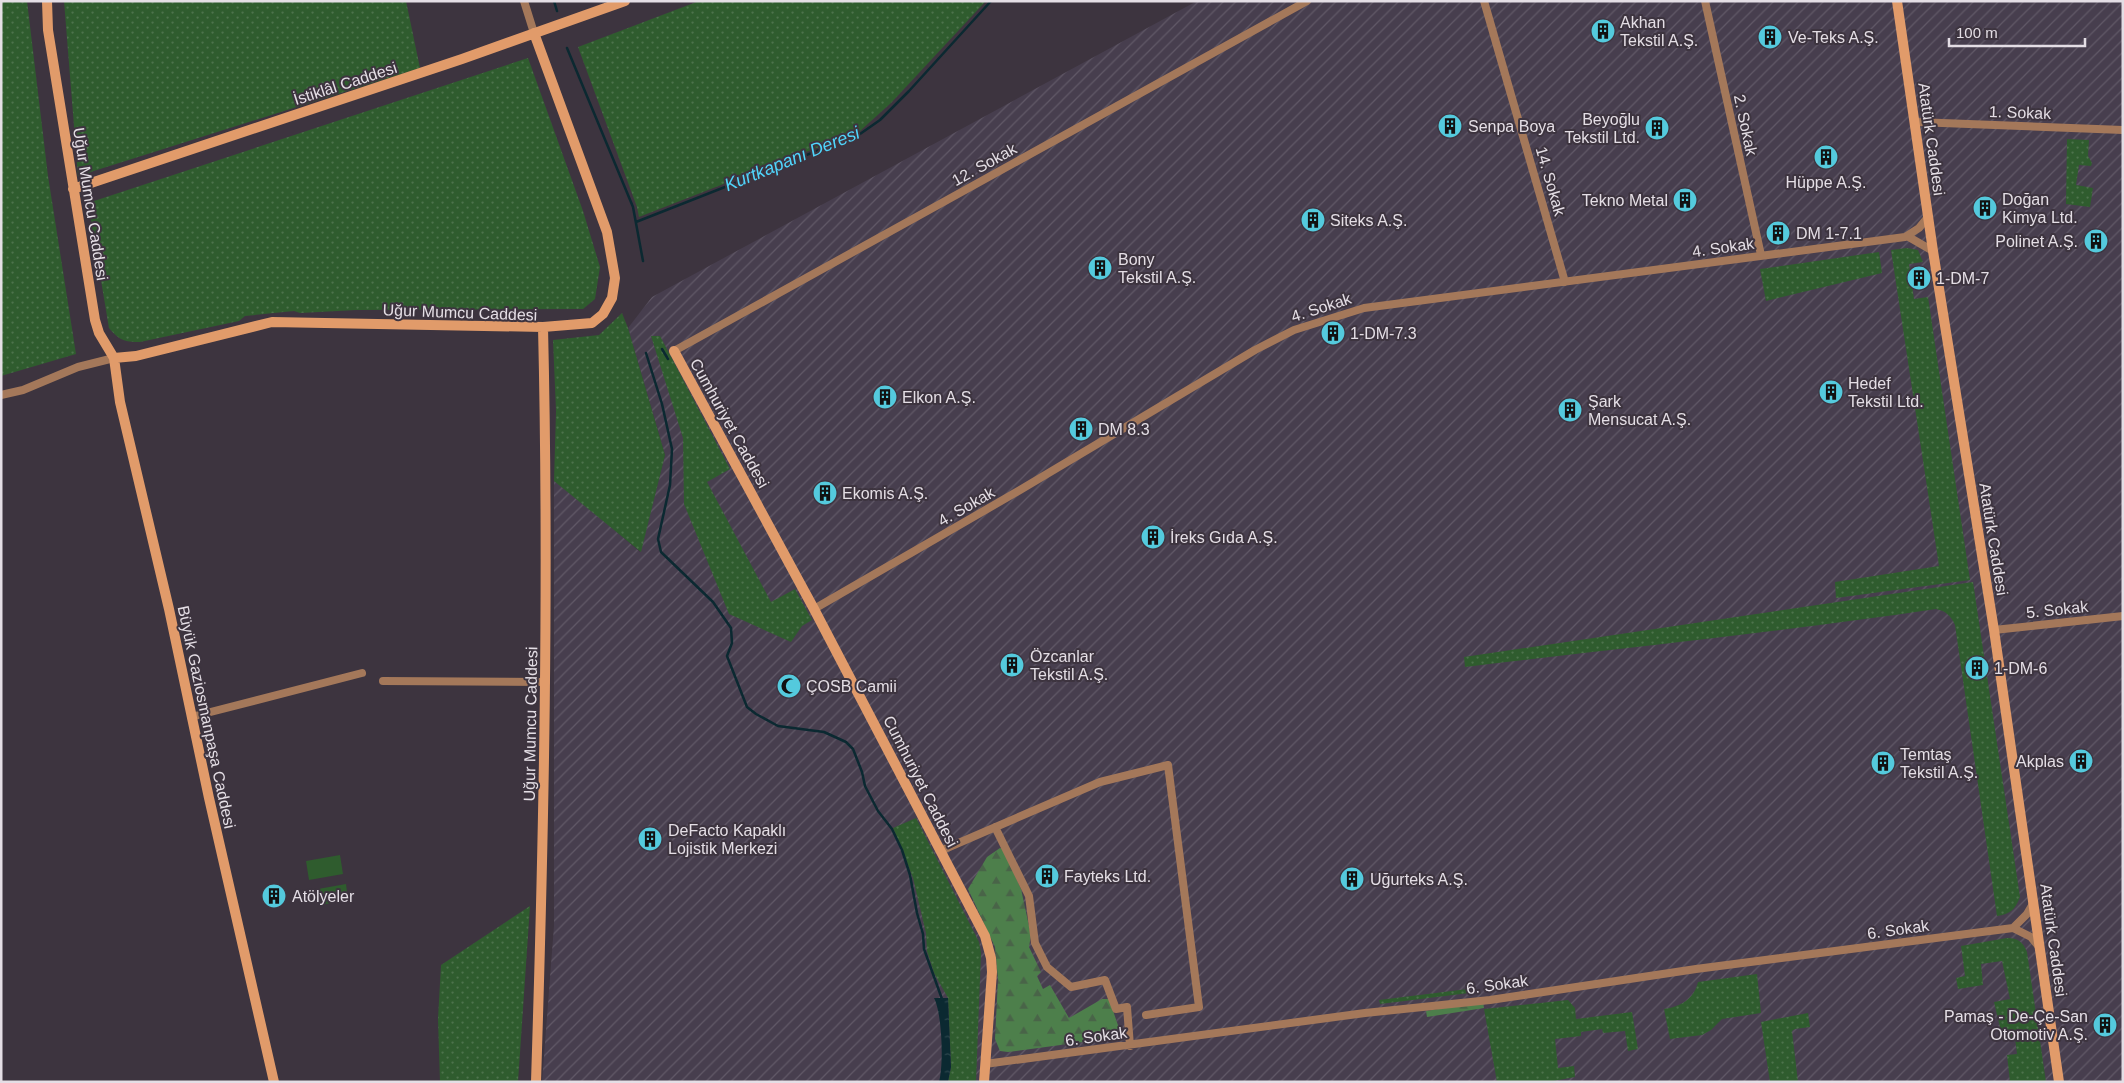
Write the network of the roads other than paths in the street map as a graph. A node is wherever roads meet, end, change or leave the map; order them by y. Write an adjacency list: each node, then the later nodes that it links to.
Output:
1 (47, 1): 11 (street, Uğur Mumcu Caddesi)
2 (524, 1): 8 (street)
3 (625, 1): 8 (street, İstiklâl Caddesi)
4 (1307, 1): 18 (street, 12. Sokak)
5 (1484, 1): 16 (street, 14. Sokak)
6 (1704, 1): 15 (street, 2. Sokak)
7 (1897, 1): 9 (street, Atatürk Caddesi)
8 (534, 34): 11 (street, İstiklâl Caddesi); 17 (street)
9 (1916, 122): 10 (street, 1. Sokak); 12 (street, Atatürk Caddesi)
10 (2123, 130)
11 (73, 189): 19 (street, Uğur Mumcu Caddesi)
12 (1928, 217): 13 (street); 14 (street, Atatürk Caddesi)
13 (1907, 236): 14 (street); 15 (street, 4. Sokak)
14 (1933, 251): 23 (street, Atatürk Caddesi)
15 (1761, 255): 16 (street, 4. Sokak)
16 (1565, 282): 21 (street, 4. Sokak)
17 (543, 327): 19 (street, Uğur Mumcu Caddesi); 26 (street, Uğur Mumcu Caddesi)
18 (674, 352): 21 (street, Cumhuriyet Caddesi)
19 (114, 358): 20 (street); 27 (street, Büyük Gaziosmanpaşa Caddesi)
20 (1, 395)
21 (814, 609): 29 (street, Cumhuriyet Caddesi)
22 (2123, 616): 23 (street, 5. Sokak)
23 (1994, 630): 30 (street, Atatürk Caddesi)
24 (362, 673): 27 (street)
25 (383, 681): 26 (street)
26 (546, 682): 37 (street, Uğur Mumcu Caddesi)
27 (192, 717): 36 (street, Büyük Gaziosmanpaşa Caddesi)
28 (995, 827): 29 (street); 33 (street); 34 (street)
29 (940, 851): 35 (street, Cumhuriyet Caddesi)
30 (2034, 902): 31 (street); 32 (street, Atatürk Caddesi)
31 (2013, 928): 32 (street); 34 (street, 6. Sokak)
32 (2041, 948): 39 (street, Atatürk Caddesi)
33 (1146, 1015)
34 (1130, 1046): 35 (street, 6. Sokak)
35 (985, 1064): 38 (street, Cumhuriyet Caddesi)
36 (274, 1082)
37 (536, 1082)
38 (984, 1082)
39 (2059, 1082)

